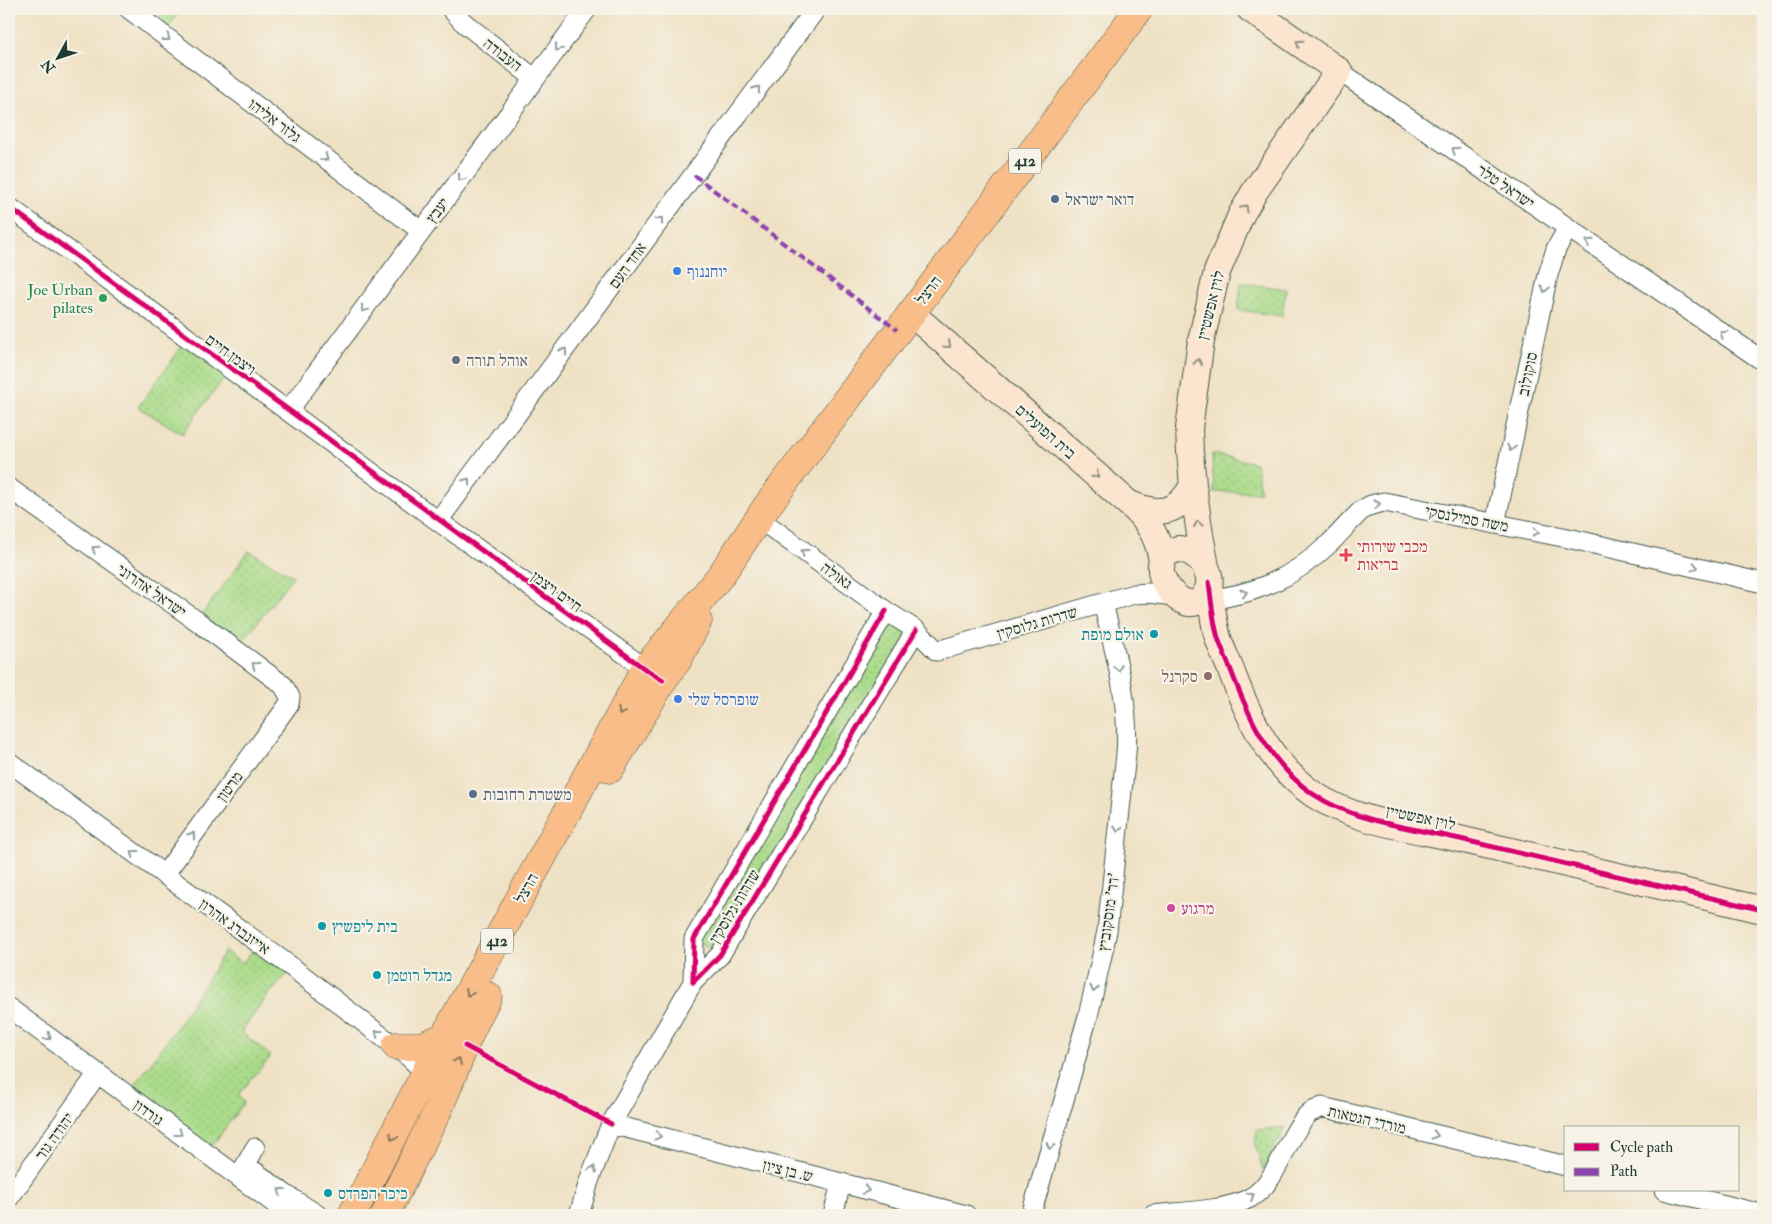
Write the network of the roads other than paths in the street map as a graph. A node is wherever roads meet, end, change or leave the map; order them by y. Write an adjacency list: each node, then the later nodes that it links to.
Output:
1 (129, 9): 11 (street, גלזר אליהו, one-way to 11)
2 (451, 9): 8 (street, העבודה)
3 (587, 9): 8 (street, יעבץ, one-way to 8)
4 (816, 9): 19 (street, אחד העם, one-way to 4)
5 (1139, 9): 12 (main road, הרצל / 412)
6 (1250, 9): 7 (street, ישראל טלר, one-way to 6)
7 (1339, 71): 10 (street, ישראל טלר, one-way to 7); 15 (street, לוין אפשטיין, one-way to 7)
8 (535, 79): 11 (street, יעבץ, one-way to 11)
9 (9, 207): 14 (street, ויצמן חיים)
10 (1568, 228): 13 (street, ישראל טלר, one-way to 10); 20 (street, סוקולוב, one-way to 20)
11 (422, 231): 14 (street, יעבץ, one-way to 14)
12 (911, 313): 17 (street, בית הפועלים, one-way to 17); 18 (main road, הרצל / 412)
13 (1763, 361)
14 (288, 411): 19 (street, ויצמן חיים)
15 (1193, 485): 17 (street); 23 (street, לוין אפשטיין, one-way to 15)
16 (9, 488): 29 (street, ישראל אהרוני, one-way to 16)
17 (1128, 502): 21 (street, בית הפועלים)
18 (758, 518): 26 (street, גאולה, one-way to 18); 28 (main road, הרצל / 412)
19 (438, 521): 28 (street, חיים ויצמן)
20 (1495, 524): 22 (street, משה סמילנסקי, one-way to 22); 23 (street, משה סמילנסקי, one-way to 20)
21 (1162, 565): 23 (street, בית הפועלים); 23 (street); 24 (street, שדרות גלוסקין)
22 (1763, 583)
23 (1197, 592): 24 (street, שדרות גלוסקין); 32 (street, לוין אפשטיין)
24 (1134, 594): 25 (street, שדרות גלוסקין)
25 (1103, 603): 27 (street, שדרות גלוסקין); 55 (street, דר' מוסקוביץ', one-way to 55)
26 (886, 611): 27 (street, גאולה); 33 (street, שדרות גלוסקין)
27 (916, 630): 33 (street, שדרות גלוסקין)
28 (654, 675): 35 (main road, הרצל / 412, one-way to 35); 39 (main road, הרצל / 412, one-way to 28)
29 (290, 697): 31 (street, מרטון, one-way to 29)
30 (9, 762): 31 (street, אייזנברג אהרון, one-way to 30)
31 (164, 875): 36 (street, אייזנברג אהרון, one-way to 31)
32 (1763, 910)
33 (693, 982): 40 (street, שדרות גלוסקין)
34 (9, 1008): 38 (street, גורדון, one-way to 38)
35 (444, 1037): 36 (main road); 37 (main road, הרצל / 412)
36 (396, 1046): 37 (street, אייזנברג אהרון)
37 (426, 1072): 39 (street, אייזנברג אהרון); 50 (main road, הרצל / 412, one-way to 50)
38 (98, 1073): 43 (street, גורדון, one-way to 43); 46 (street, יהודה גור)
39 (439, 1108): 51 (main road, הרצל / 412)
40 (611, 1124): 44 (street, ש. בן ציון, one-way to 44); 52 (street, שדרות גלוסקין, one-way to 40)
41 (255, 1148): 43 (street)
42 (1564, 1166): 56 (street, מורדי הגטאות, one-way to 42)
43 (242, 1171): 48 (street, גורדון); 49 (street, one-way to 43)
44 (841, 1183): 53 (street); 54 (street, ש. בן ציון, one-way to 54)
45 (1673, 1192): 47 (street)
46 (9, 1198)
47 (1762, 1211)
48 (290, 1215)
49 (318, 1215)
50 (352, 1215)
51 (385, 1215)
52 (579, 1215)
53 (833, 1215)
54 (966, 1215)
55 (1031, 1215)
56 (1153, 1215)

